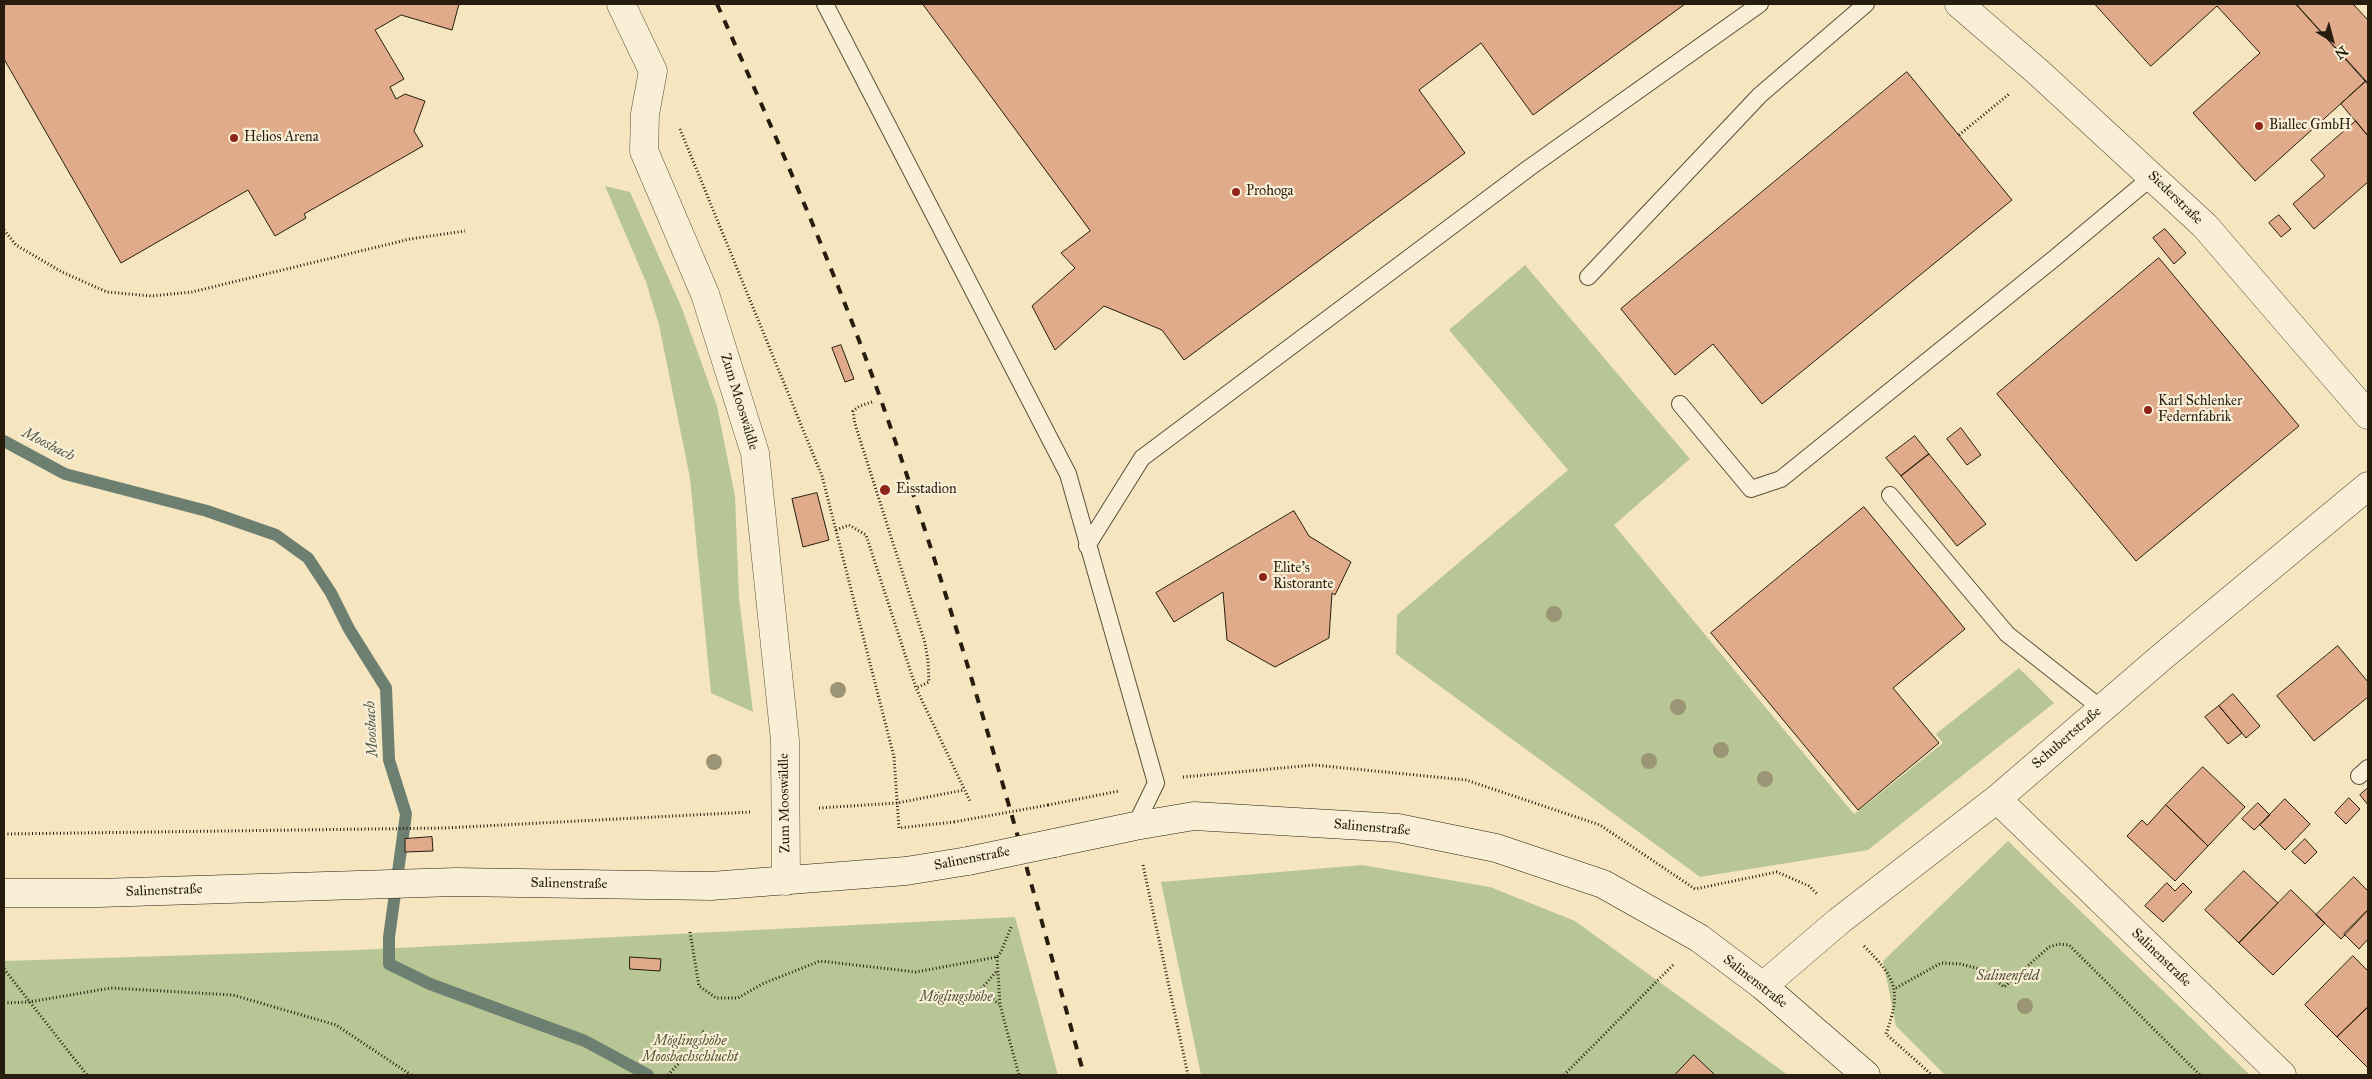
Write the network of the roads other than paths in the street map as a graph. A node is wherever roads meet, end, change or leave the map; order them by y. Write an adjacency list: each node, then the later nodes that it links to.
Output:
1 (621, 4): 16 (street, Zum Mooswäldle)
2 (825, 4): 12 (lane)
3 (1760, 4): 12 (lane)
4 (1866, 4): 7 (lane)
5 (1958, 4): 6 (street, Siederstraße)
6 (2153, 176): 8 (lane); 9 (street, Siederstraße)
7 (1588, 277)
8 (1680, 404)
9 (2368, 415)
10 (2368, 486): 13 (street, Schubertstraße)
11 (1890, 494): 13 (lane)
12 (1087, 546): 15 (lane)
13 (2102, 709): 14 (street, Schubertstraße)
14 (1997, 798): 18 (street, Schubertstraße); 20 (street, Salinenstraße)
15 (1135, 826): 16 (street, Salinenstraße, bridge); 18 (street, Salinenstraße)
16 (786, 881): 17 (street, Salinenstraße)
17 (4, 893)
18 (1763, 986): 19 (street, Salinenstraße)
19 (1866, 1075)
20 (2282, 1075)

